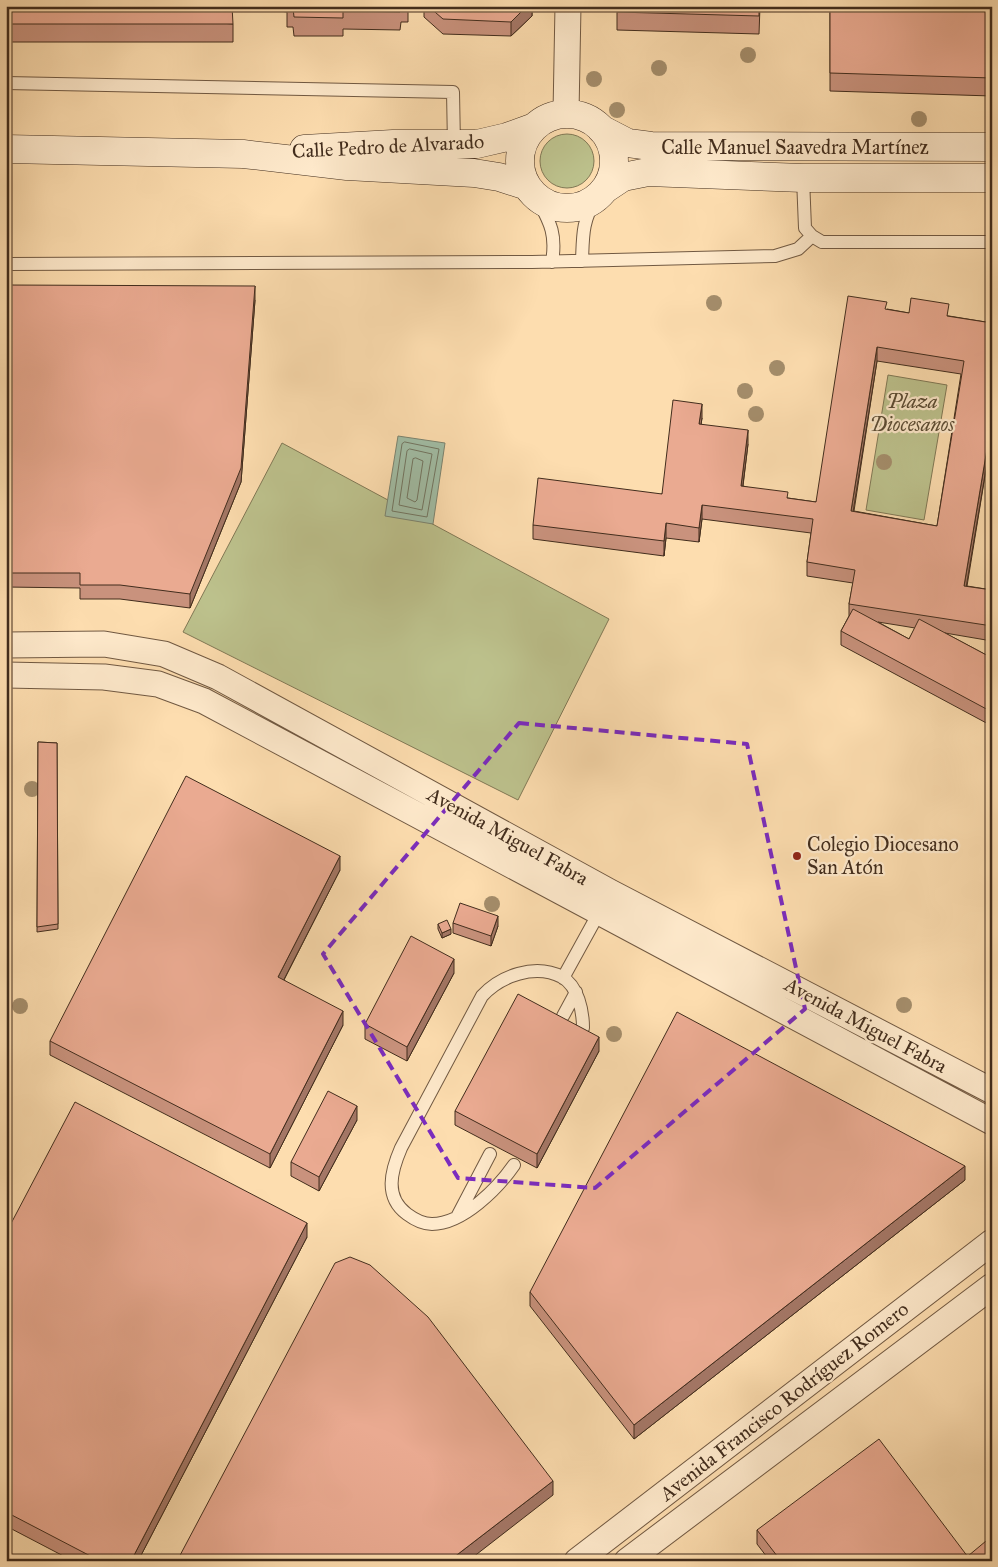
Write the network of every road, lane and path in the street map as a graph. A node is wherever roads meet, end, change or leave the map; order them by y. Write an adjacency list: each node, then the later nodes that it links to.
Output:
1 (568, 6): 3 (street)
2 (6, 83): 6 (lane)
3 (566, 114): 4 (main road); 5 (main road)
4 (532, 128): 6 (main road, Calle Pedro de Alvarado); 12 (main road)
5 (601, 129): 7 (main road, Calle Manuel Saavedra Martínez); 13 (main road)
6 (454, 145): 9 (main road, Calle Pedro de Alvarado)
7 (992, 147)
8 (6, 149): 9 (main road, Calle Pedro de Alvarado)
9 (243, 154): 12 (main road, Calle Pedro de Alvarado)
10 (804, 178): 11 (main road, Calle Manuel Saavedra Martínez); 13 (main road, Calle Manuel Saavedra Martínez); 14 (lane)
11 (992, 178)
12 (531, 191): 13 (main road); 17 (lane)
13 (600, 194): 16 (lane)
14 (812, 236): 15 (lane); 16 (lane)
15 (992, 242)
16 (582, 261): 17 (lane)
17 (552, 262): 18 (lane)
18 (6, 264)
19 (6, 645): 21 (street, Avenida Miguel Fabra)
20 (6, 676): 22 (street, Avenida Miguel Fabra)
21 (610, 892): 22 (lane); 27 (street, Avenida Miguel Fabra)
22 (598, 914): 23 (lane); 28 (street, Avenida Miguel Fabra)
23 (563, 978): 24 (lane); 31 (lane)
24 (576, 992): 25 (lane); 26 (lane)
25 (563, 1016)
26 (584, 1028)
27 (992, 1091)
28 (992, 1122)
29 (490, 1154): 31 (lane)
30 (514, 1165): 31 (lane)
31 (457, 1217)
32 (992, 1242): 34 (street, Avenida Francisco Rodríguez Romero)
33 (992, 1286): 35 (street, Avenida Francisco Rodríguez Romero)
34 (576, 1561)
35 (627, 1561)

